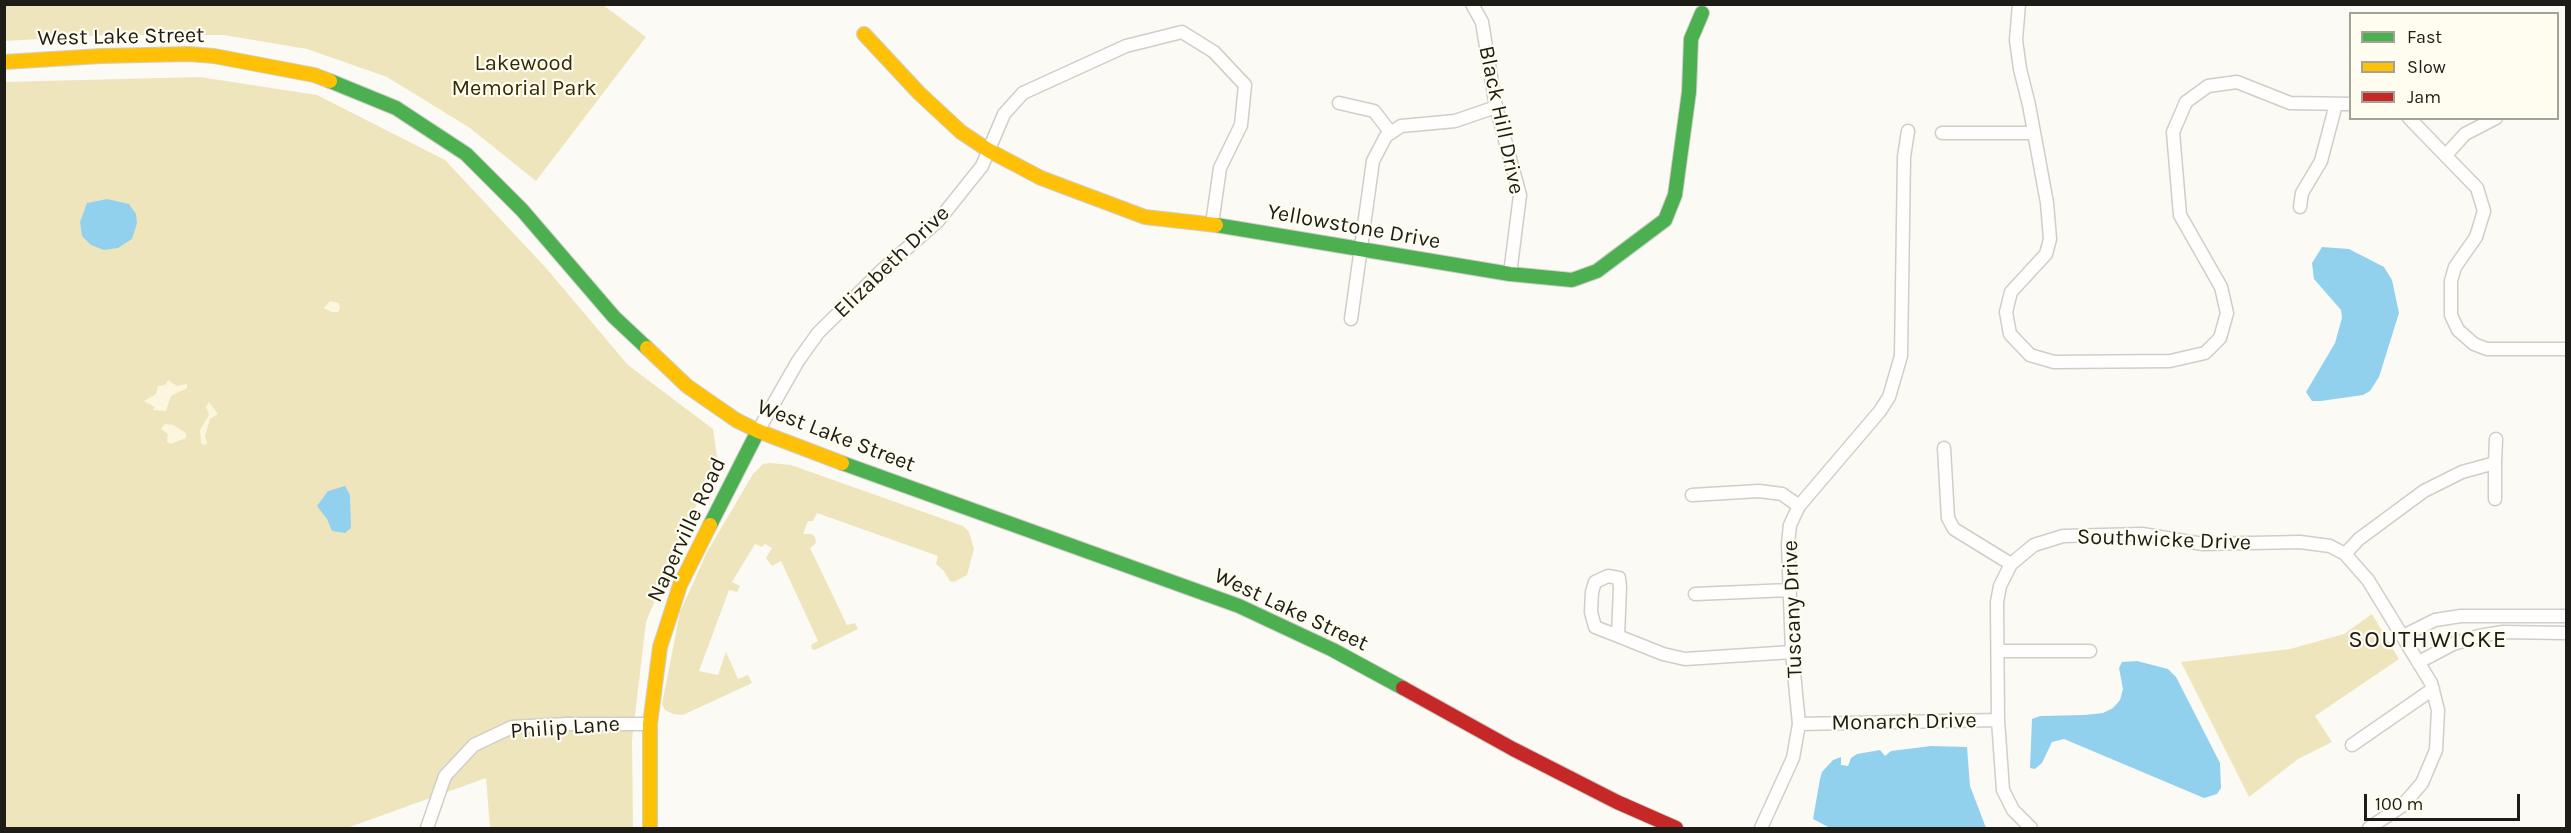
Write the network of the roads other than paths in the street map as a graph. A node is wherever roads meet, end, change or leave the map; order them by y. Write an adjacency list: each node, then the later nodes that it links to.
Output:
1 (1472, 4): 9 (street, Black Hill Drive)
2 (2019, 4): 15 (street)
3 (1702, 13): 21 (main road, Yellowstone Drive)
4 (864, 34): 16 (main road, Yellowstone Drive)
5 (4, 62): 24 (main road, West Lake Street)
6 (1339, 103): 13 (street)
7 (2336, 104): 8 (street); 15 (street); 18 (street)
8 (2349, 105)
9 (1496, 107): 13 (street); 21 (street, Black Hill Drive)
10 (2411, 120): 17 (street)
11 (2492, 120): 17 (street)
12 (1908, 131): 30 (street, Tuscany Drive)
13 (1391, 133): 20 (street)
14 (1942, 133): 15 (street)
15 (2034, 133)
16 (988, 150): 19 (main road, Yellowstone Drive); 19 (street, Elizabeth Drive); 24 (street, Elizabeth Drive)
17 (2446, 155): 23 (street)
18 (2300, 207)
19 (1212, 224): 20 (main road, Yellowstone Drive)
20 (1361, 250): 21 (main road, Yellowstone Drive); 22 (street)
21 (1509, 274)
22 (1351, 319)
23 (2566, 349)
24 (758, 431): 47 (main road, Naperville Road); 52 (main road, West Lake Street)
25 (2496, 439): 27 (street)
26 (1944, 448): 32 (street)
27 (2495, 463): 29 (street); 31 (street)
28 (1692, 495): 30 (street)
29 (2495, 499)
30 (1799, 506): 33 (street, Tuscany Drive)
31 (2345, 554): 32 (street, Southwicke Drive); 40 (street, Southwicke Drive)
32 (2011, 564): 41 (street, Southwicke Drive)
33 (1790, 590): 34 (street); 43 (street, Tuscany Drive)
34 (1695, 594)
35 (2503, 616): 36 (street); 37 (street); 40 (street)
36 (2566, 616)
37 (2504, 632): 38 (street); 44 (street)
38 (2566, 633)
39 (1618, 636): 39 (street); 43 (street)
40 (2403, 636): 44 (street, Southwicke Drive)
41 (1998, 651): 42 (street); 46 (street, Southwicke Drive)
42 (2090, 651)
43 (1792, 652): 48 (street, Tuscany Drive)
44 (2419, 662): 45 (street)
45 (2433, 689): 49 (street); 55 (street)
46 (1998, 720): 48 (street, Monarch Drive); 54 (street, Monarch Drive)
47 (650, 724): 50 (street, Philip Lane); 51 (main road, Naperville Road)
48 (1799, 724): 53 (street, Tuscany Drive)
49 (2352, 745)
50 (427, 828)
51 (650, 828)
52 (1676, 828)
53 (1761, 828)
54 (2031, 828)
55 (2369, 828)

